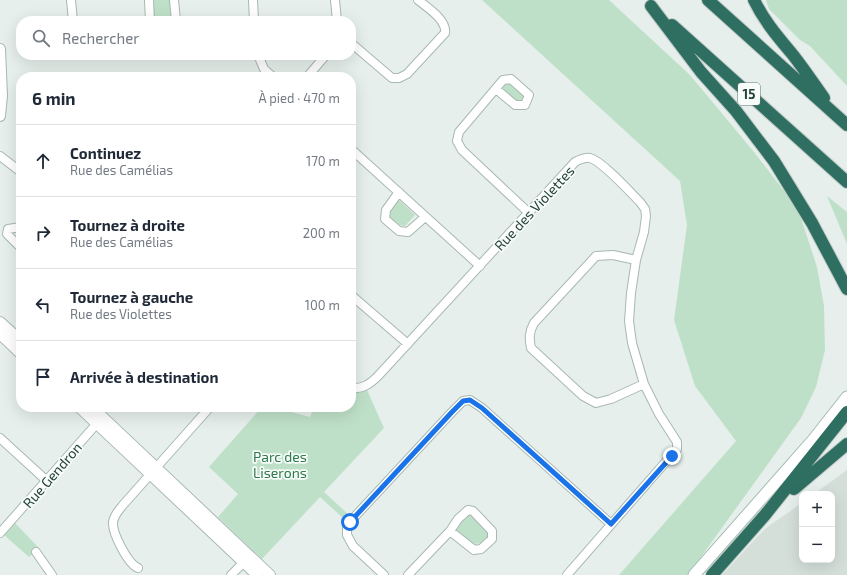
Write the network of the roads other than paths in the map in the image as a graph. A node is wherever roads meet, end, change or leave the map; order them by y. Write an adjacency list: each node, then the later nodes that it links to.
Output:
1 (71, 0): 10 (street)
2 (149, 0): 11 (street)
3 (174, 0): 12 (street)
4 (253, 0): 13 (street)
5 (335, 0): 14 (street)
6 (418, 0): 15 (street)
7 (708, 0): 24 (highway)
8 (754, 0): 24 (highway)
9 (648, 3): 28 (highway, 15); 36 (highway)
10 (72, 16)
11 (150, 16)
12 (176, 16)
13 (254, 16)
14 (337, 16)
15 (356, 47)
16 (0, 49): 17 (street)
17 (0, 53): 23 (street)
18 (260, 60): 20 (street)
19 (322, 60): 21 (street)
20 (267, 72)
21 (311, 72)
22 (496, 89): 30 (street)
23 (0, 116)
24 (843, 121)
25 (356, 153): 29 (street)
26 (0, 156): 27 (street)
27 (16, 168)
28 (847, 182)
29 (399, 192): 31 (street); 31 (street)
30 (529, 213): 34 (street, Rue des Violettes); 35 (street, Rue des Violettes)
31 (425, 216): 35 (street)
32 (16, 228): 33 (street)
33 (16, 242)
34 (636, 260): 43 (street, Rue des Violettes); 43 (street)
35 (480, 266): 41 (street, Rue des Violettes)
36 (847, 289)
37 (356, 299): 41 (street)
38 (0, 322): 40 (street)
39 (0, 334): 42 (street)
40 (16, 336)
41 (408, 344): 44 (street, Rue des Violettes)
42 (16, 349)
43 (644, 384): 56 (street, Rue des Violettes)
44 (356, 388)
45 (847, 397): 69 (main road)
46 (87, 412): 50 (street)
47 (95, 412): 50 (street)
48 (206, 412): 53 (street)
49 (847, 412): 55 (highway)
50 (100, 420): 53 (street); 54 (street, Rue Gendron)
51 (0, 438): 54 (street)
52 (847, 444): 55 (highway)
53 (154, 471): 60 (street); 61 (street)
54 (47, 481): 58 (street, Rue Gendron)
55 (765, 515): 70 (highway)
56 (611, 524): 66 (street); 68 (street, Rue des Violettes)
57 (450, 532): 57 (street); 67 (street)
58 (0, 533)
59 (36, 552): 63 (street)
60 (247, 559): 62 (street); 64 (street)
61 (138, 568)
62 (258, 573): 65 (street)
63 (52, 575)
64 (231, 575)
65 (270, 575)
66 (384, 575)
67 (408, 575)
68 (567, 575)
69 (694, 575)
70 (712, 575)

